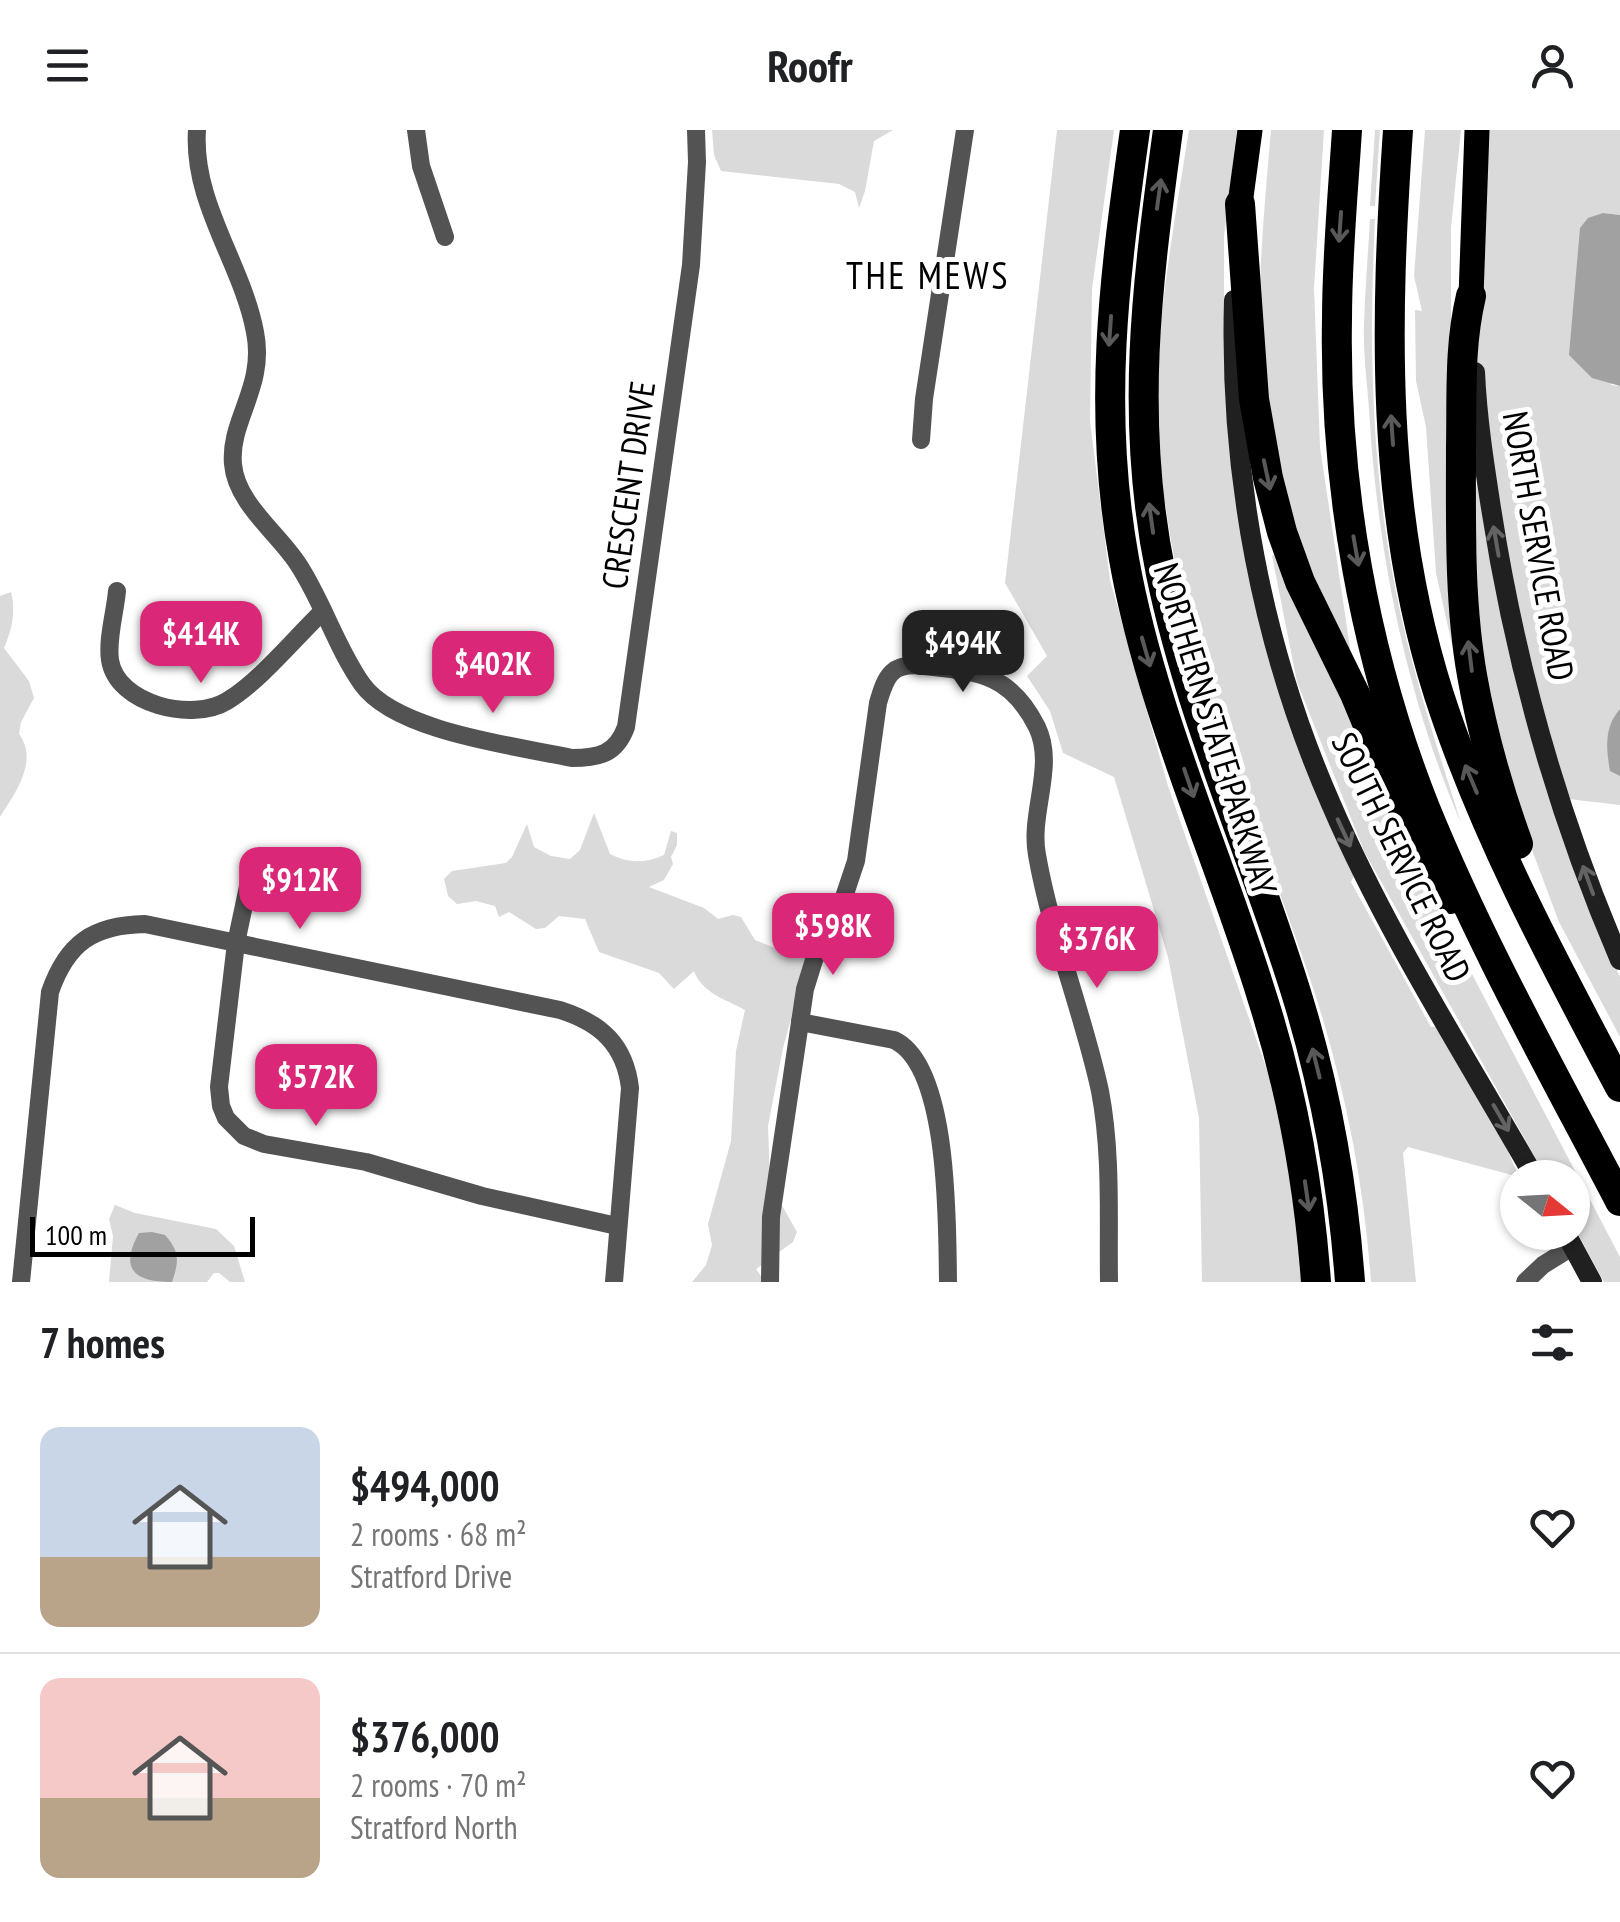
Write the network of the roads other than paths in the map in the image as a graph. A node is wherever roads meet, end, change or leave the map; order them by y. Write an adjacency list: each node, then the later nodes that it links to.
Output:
1 (196, 130): 16 (street, CRESCENT DRIVE)
2 (416, 130): 12 (street)
3 (696, 130): 16 (street, CRESCENT DRIVE)
4 (965, 130): 14 (street)
5 (1135, 130): 34 (highway, NORTHERN STATE PARKWAY, one-way to 34)
6 (1168, 130): 35 (highway, NORTHERN STATE PARKWAY, one-way to 6)
7 (1250, 130): 11 (main road, SOUTH SERVICE ROAD)
8 (1347, 130): 19 (highway, one-way to 19)
9 (1398, 130): 23 (highway, one-way to 9)
10 (1477, 130): 13 (main road, NORTH SERVICE ROAD)
11 (1240, 204): 19 (highway, one-way to 19); 24 (main road, SOUTH SERVICE ROAD, one-way to 24)
12 (445, 237)
13 (1472, 296): 20 (main road, NORTH SERVICE ROAD, one-way to 13); 22 (highway, one-way to 13)
14 (921, 440)
15 (117, 591): 16 (street)
16 (323, 611)
17 (253, 864): 18 (street)
18 (236, 943): 26 (street); 26 (street); 29 (street)
19 (1490, 953): 25 (highway)
20 (1620, 960)
21 (800, 1022): 31 (street); 32 (street); 33 (street)
22 (1620, 1074)
23 (1620, 1087)
24 (1525, 1160)
25 (1620, 1201)
26 (618, 1226): 30 (street)
27 (1558, 1250): 36 (street)
28 (1574, 1250): 37 (main road)
29 (21, 1282)
30 (614, 1282)
31 (770, 1282)
32 (948, 1282)
33 (1109, 1282)
34 (1316, 1282)
35 (1350, 1282)
36 (1525, 1282)
37 (1592, 1282)

